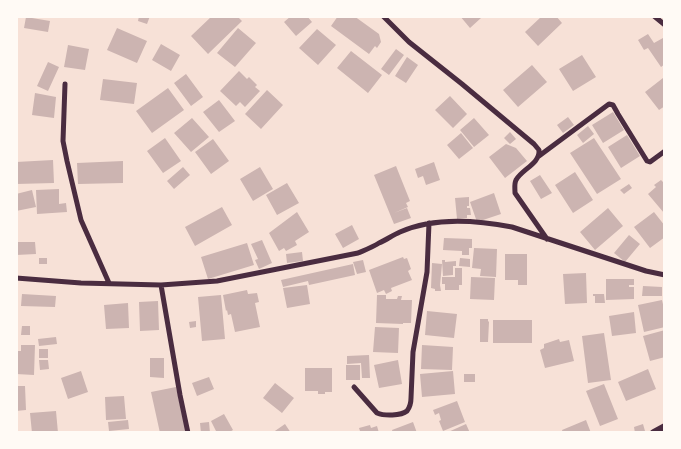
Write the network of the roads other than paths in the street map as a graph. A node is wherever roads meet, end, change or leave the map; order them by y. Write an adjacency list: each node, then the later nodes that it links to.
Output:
1 (383, 16): 6 (street)
2 (654, 16): 3 (street)
3 (665, 25)
4 (65, 84): 11 (street)
5 (665, 151): 6 (street)
6 (539, 156): 8 (street)
7 (429, 223): 8 (street); 12 (street); 13 (street)
8 (547, 239): 9 (street)
9 (665, 275)
10 (16, 278): 11 (street)
11 (109, 284): 12 (street)
12 (161, 285): 15 (street)
13 (354, 387)
14 (665, 427): 16 (street)
15 (188, 433)
16 (654, 433)

